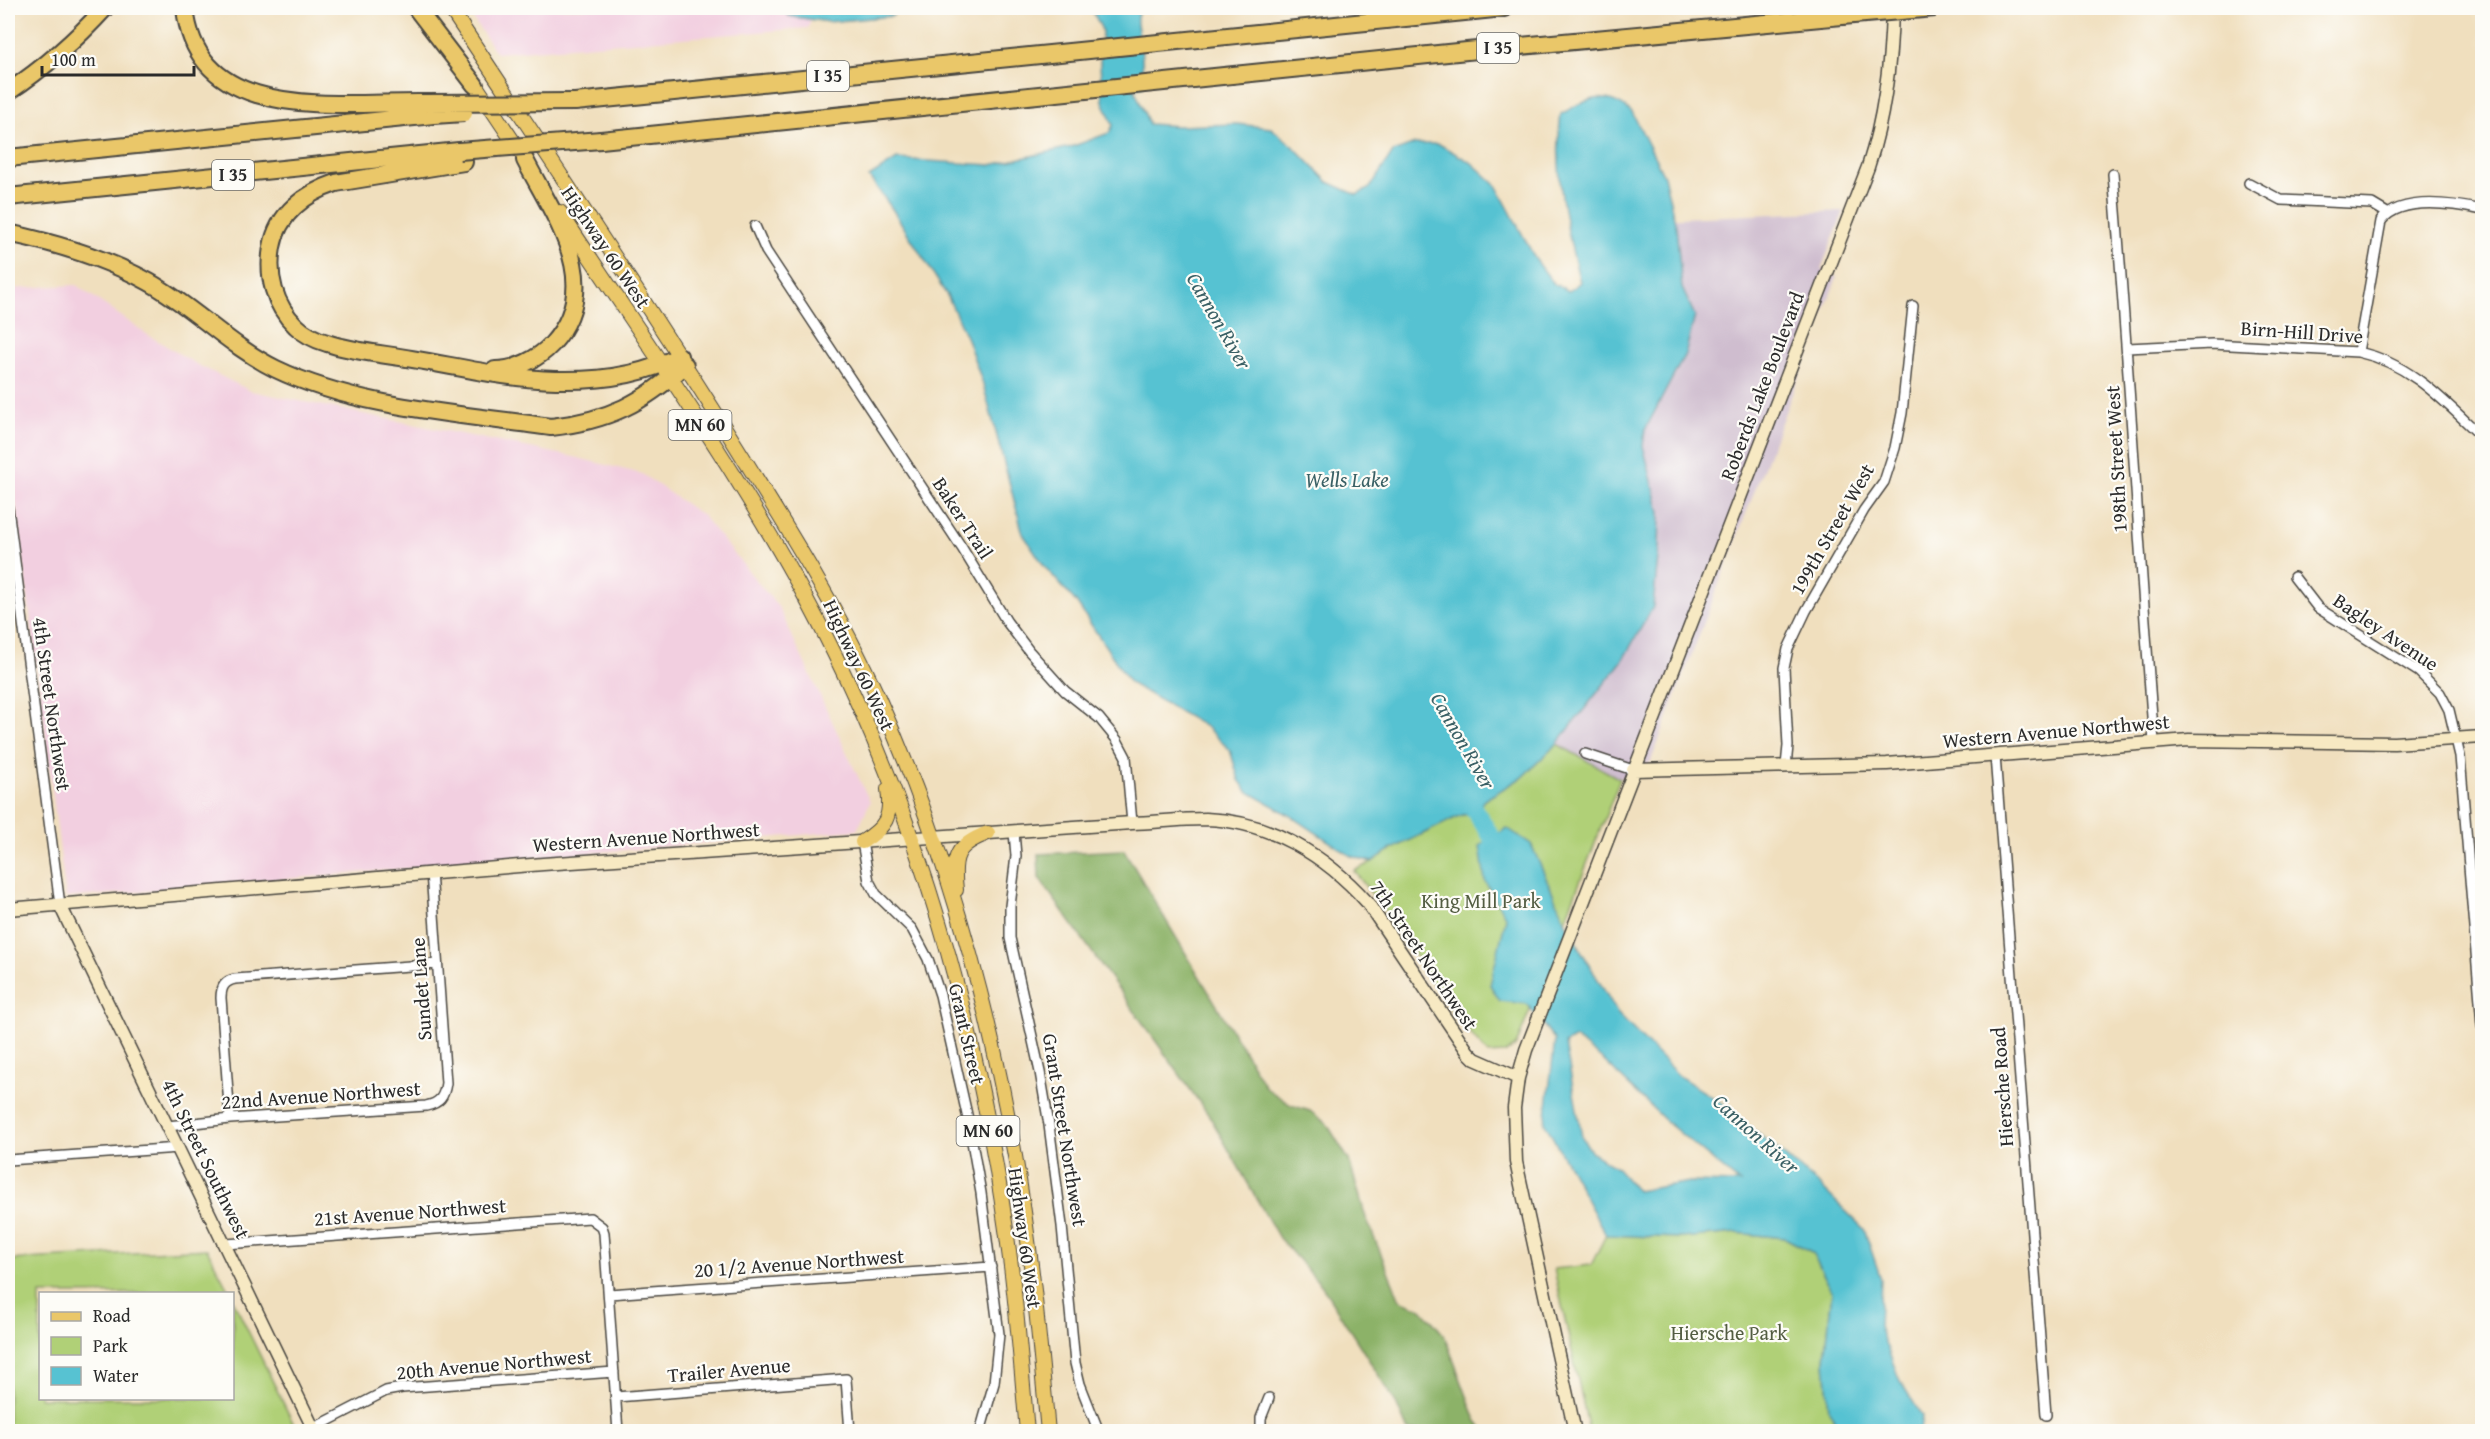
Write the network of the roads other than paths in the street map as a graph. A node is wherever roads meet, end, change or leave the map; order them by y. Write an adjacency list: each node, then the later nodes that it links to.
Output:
1 (105, 8): 10 (highway)
2 (185, 8): 11 (highway)
3 (416, 8): 9 (highway)
4 (424, 8): 9 (main road, Highway 60 West / MN 60)
5 (450, 8): 25 (main road, Highway 60 West / MN 60)
6 (1504, 8): 11 (highway, I 35, bridge)
7 (1892, 8): 38 (street, Roberds Lake Boulevard)
8 (1935, 8): 12 (highway, I 35, bridge)
9 (475, 85): 14 (main road, Highway 60 West / MN 60)
10 (8, 92)
11 (431, 109): 13 (highway, I 35)
12 (461, 156): 17 (highway, I 35); 26 (highway)
13 (8, 158)
14 (525, 160): 26 (highway); 27 (main road, Highway 60 West / MN 60)
15 (2113, 174): 23 (street, 198th Street West)
16 (2249, 183): 19 (street)
17 (8, 197)
18 (2482, 210): 19 (street)
19 (2387, 213): 24 (street)
20 (755, 226): 40 (street, Baker Trail)
21 (8, 233): 27 (highway)
22 (1913, 306): 37 (street, 199th Street West)
23 (2127, 348): 24 (street, Birn-Hill Drive); 33 (street, 198th Street West)
24 (2358, 352): 28 (street, Birn-Hill Drive)
25 (682, 361): 27 (highway); 43 (main road, Highway 60 West / MN 60)
26 (477, 370): 27 (highway)
27 (666, 372): 36 (main road, Highway 60 West / MN 60)
28 (2482, 437)
29 (8, 508): 47 (street, 4th Street Northwest)
30 (2294, 577): 32 (street, Bagley Avenue)
31 (2482, 736): 32 (street, Western Avenue Northwest)
32 (2458, 740): 33 (street, Western Avenue Northwest); 51 (street, Bagley Avenue)
33 (2154, 742): 35 (street, Western Avenue Northwest)
34 (1585, 754): 38 (street)
35 (1995, 756): 37 (street, Western Avenue Northwest); 64 (street, Hiersche Road)
36 (884, 766): 44 (main road, Highway 60 West / MN 60); 45 (main road)
37 (1786, 766): 38 (street, Western Avenue Northwest)
38 (1633, 770): 52 (street)
39 (1234, 822): 40 (street, Western Avenue Northwest); 52 (street, 7th Street Northwest)
40 (1132, 823): 41 (street, Western Avenue Northwest)
41 (1014, 831): 42 (street, Western Avenue Northwest); 71 (street, Grant Street Northwest)
42 (988, 833): 43 (street, Western Avenue Northwest); 49 (main road)
43 (934, 837): 44 (street, Western Avenue Northwest); 49 (main road, Highway 60 West / MN 60)
44 (912, 838): 45 (street, Western Avenue Northwest); 69 (main road, Highway 60 West / MN 60)
45 (862, 842): 46 (street, Western Avenue Northwest); 59 (street, Grant Street)
46 (431, 873): 47 (street, Western Avenue Northwest); 50 (street, Sundet Lane)
47 (60, 905): 48 (street, Western Avenue Northwest); 55 (street, 4th Street Southwest)
48 (8, 909)
49 (961, 924): 70 (main road, Highway 60 West / MN 60)
50 (437, 964): 53 (street, Sundet Lane); 54 (street)
51 (2482, 1026)
52 (1518, 1078): 73 (street)
53 (439, 1101): 54 (street, 22nd Avenue Northwest)
54 (230, 1119): 55 (street, 22nd Avenue Northwest)
55 (168, 1126): 56 (street, 4th Street Southwest)
56 (179, 1148): 57 (street); 58 (street, 4th Street Southwest)
57 (8, 1160)
58 (225, 1244): 60 (street, 21st Avenue Northwest); 65 (street, 4th Street Southwest)
59 (991, 1267): 60 (street, 20 1/2 Avenue Northwest); 68 (street, Grant Street)
60 (609, 1294): 61 (street)
61 (614, 1372): 62 (street); 65 (street, 20th Avenue Northwest)
62 (616, 1398): 66 (street); 67 (street, Trailer Avenue)
63 (1269, 1398): 72 (street)
64 (2046, 1416)
65 (315, 1430)
66 (618, 1431)
67 (850, 1431)
68 (980, 1431)
69 (1026, 1431)
70 (1048, 1431)
71 (1099, 1431)
72 (1261, 1431)
73 (1575, 1431)

